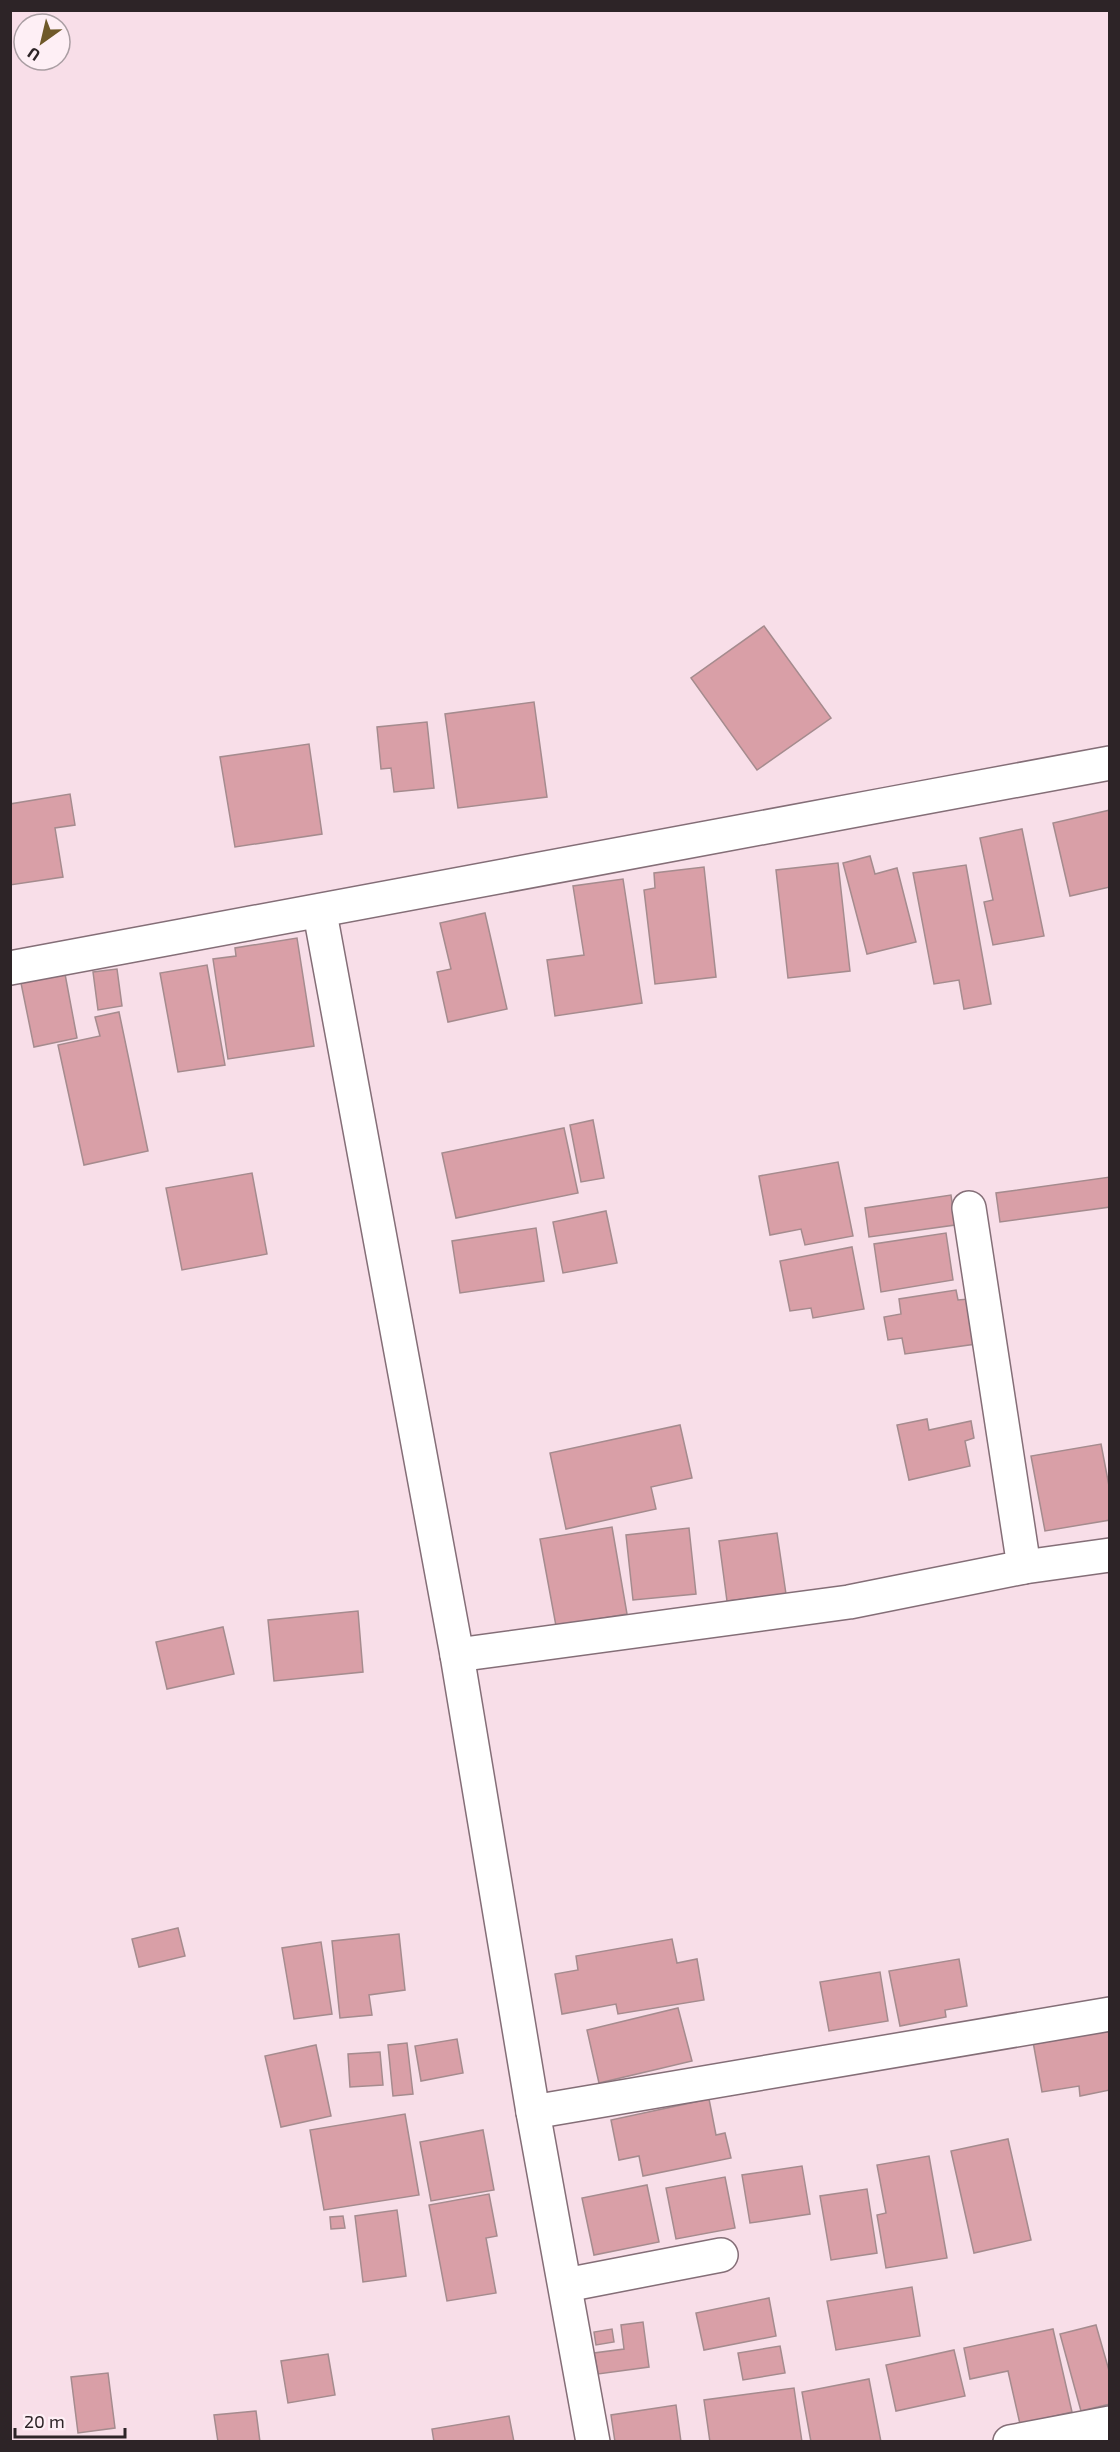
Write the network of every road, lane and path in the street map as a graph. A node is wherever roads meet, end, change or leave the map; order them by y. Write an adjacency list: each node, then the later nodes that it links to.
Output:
1 (1110, 763): 2 (street)
2 (320, 913): 3 (street); 7 (street)
3 (10, 968)
4 (969, 1208): 6 (street)
5 (1110, 1555): 6 (street)
6 (1024, 1567): 7 (street)
7 (457, 1655): 9 (street)
8 (1110, 2014): 9 (street)
9 (533, 2112): 11 (street)
10 (721, 2254): 11 (street)
11 (566, 2285): 13 (street)
12 (1110, 2422): 14 (street)
13 (593, 2442)
14 (1010, 2442)

